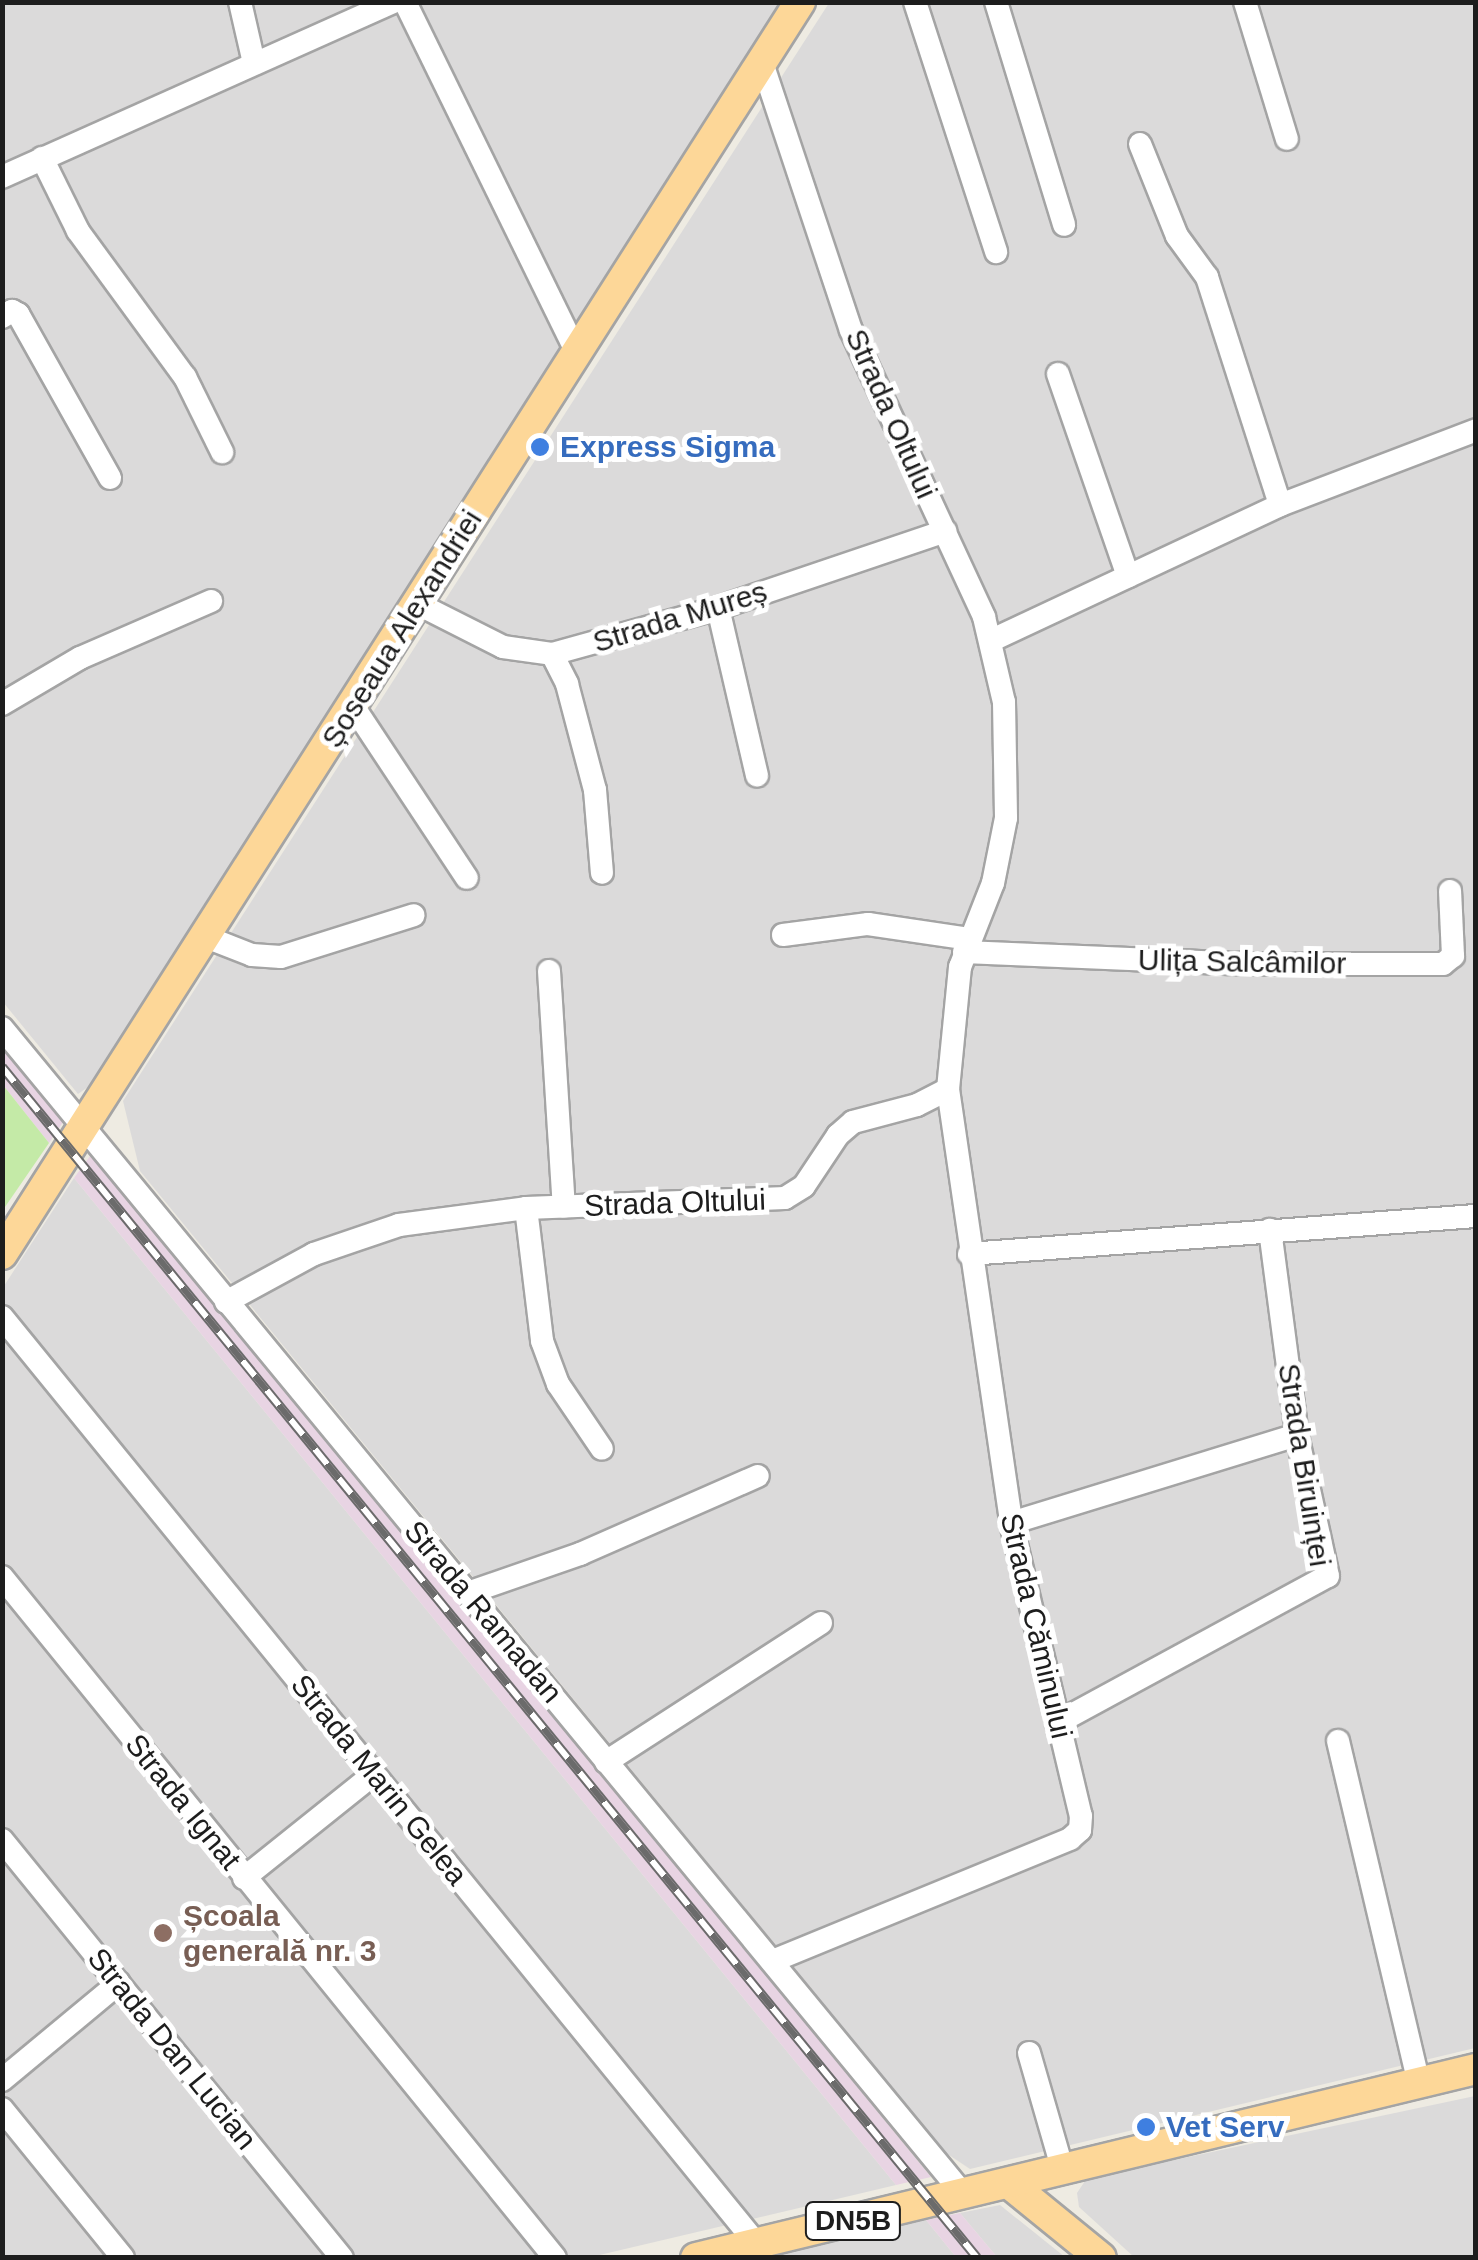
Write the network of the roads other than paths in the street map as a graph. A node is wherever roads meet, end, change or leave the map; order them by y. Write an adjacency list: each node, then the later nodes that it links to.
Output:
1 (240, 2): 8 (street)
2 (393, 2): 8 (street)
3 (404, 2): 17 (street)
4 (800, 2): 9 (main road, Șoseaua Alexandriei)
5 (915, 2): 15 (street)
6 (996, 2): 14 (street)
7 (1245, 2): 10 (street)
8 (254, 63): 12 (street)
9 (762, 64): 17 (main road, Șoseaua Alexandriei); 23 (street, Strada Oltului)
10 (1287, 139)
11 (1140, 144): 22 (street)
12 (42, 158): 13 (street); 20 (street)
13 (2, 177)
14 (1064, 225)
15 (996, 252)
16 (2, 316): 21 (street)
17 (577, 353): 26 (main road, Șoseaua Alexandriei)
18 (1058, 374): 24 (street)
19 (1476, 430): 22 (street)
20 (222, 452)
21 (110, 478)
22 (1280, 505): 24 (street)
23 (945, 531): 27 (street, Strada Mureș); 28 (street, Strada Oltului)
24 (1128, 576): 28 (street)
25 (211, 600): 30 (street)
26 (418, 604): 29 (street, Strada Mureș); 31 (main road, Șoseaua Alexandriei)
27 (718, 608): 29 (street, Strada Mureș); 32 (street)
28 (992, 640): 39 (street, Strada Oltului)
29 (552, 654): 33 (street)
30 (2, 704)
31 (353, 706): 34 (street); 38 (main road, Șoseaua Alexandriei)
32 (757, 776)
33 (602, 873)
34 (467, 878)
35 (1450, 892): 39 (street, Ulița Salcâmilor)
36 (414, 915): 38 (street)
37 (783, 935): 39 (street)
38 (206, 937): 43 (main road, Șoseaua Alexandriei)
39 (966, 946): 42 (street, Strada Oltului)
40 (549, 971): 44 (street)
41 (2, 1028): 43 (street, Strada Ramadan)
42 (948, 1088): 44 (street, Strada Oltului); 49 (street, Strada Căminului)
43 (85, 1129): 48 (main road, Șoseaua Alexandriei); 50 (street, Strada Ramadan)
44 (564, 1207): 45 (street, Strada Oltului)
45 (526, 1208): 50 (street, Strada Oltului); 53 (street)
46 (1476, 1216): 47 (street)
47 (1270, 1230): 49 (street); 52 (street, Strada Biruinței)
48 (2, 1254)
49 (969, 1254): 55 (street, Strada Căminului)
50 (226, 1302): 57 (street, Strada Ramadan)
51 (2, 1317): 62 (street, Strada Marin Gelea)
52 (1297, 1435): 55 (street); 59 (street, Strada Biruinței)
53 (602, 1450)
54 (758, 1476): 57 (street)
55 (1011, 1522): 59 (street, Strada Căminului)
56 (2, 1577): 64 (street, Strada Ignat)
57 (468, 1593): 61 (street, Strada Ramadan)
58 (822, 1624): 61 (street)
59 (1057, 1723): 65 (street, Strada Căminului)
60 (1338, 1741): 70 (street)
61 (606, 1762): 65 (street, Strada Ramadan)
62 (374, 1774): 64 (street); 75 (street, Strada Marin Gelea)
63 (2, 1840): 66 (street, Strada Dan Lucian)
64 (244, 1878): 78 (street, Strada Ignat)
65 (772, 1961): 74 (street, Strada Ramadan)
66 (119, 1983): 69 (street); 77 (street, Strada Dan Lucian)
67 (1029, 2054): 72 (street)
68 (1476, 2070): 70 (main road)
69 (2, 2080)
70 (1419, 2084): 72 (main road)
71 (2, 2109): 76 (street)
72 (1063, 2171): 73 (main road)
73 (1010, 2184): 74 (main road, DN5B); 80 (main road)
74 (964, 2195): 75 (main road, DN5B)
75 (756, 2243): 79 (main road, DN5B)
76 (123, 2258)
77 (342, 2258)
78 (555, 2258)
79 (696, 2258)
80 (1102, 2258)

